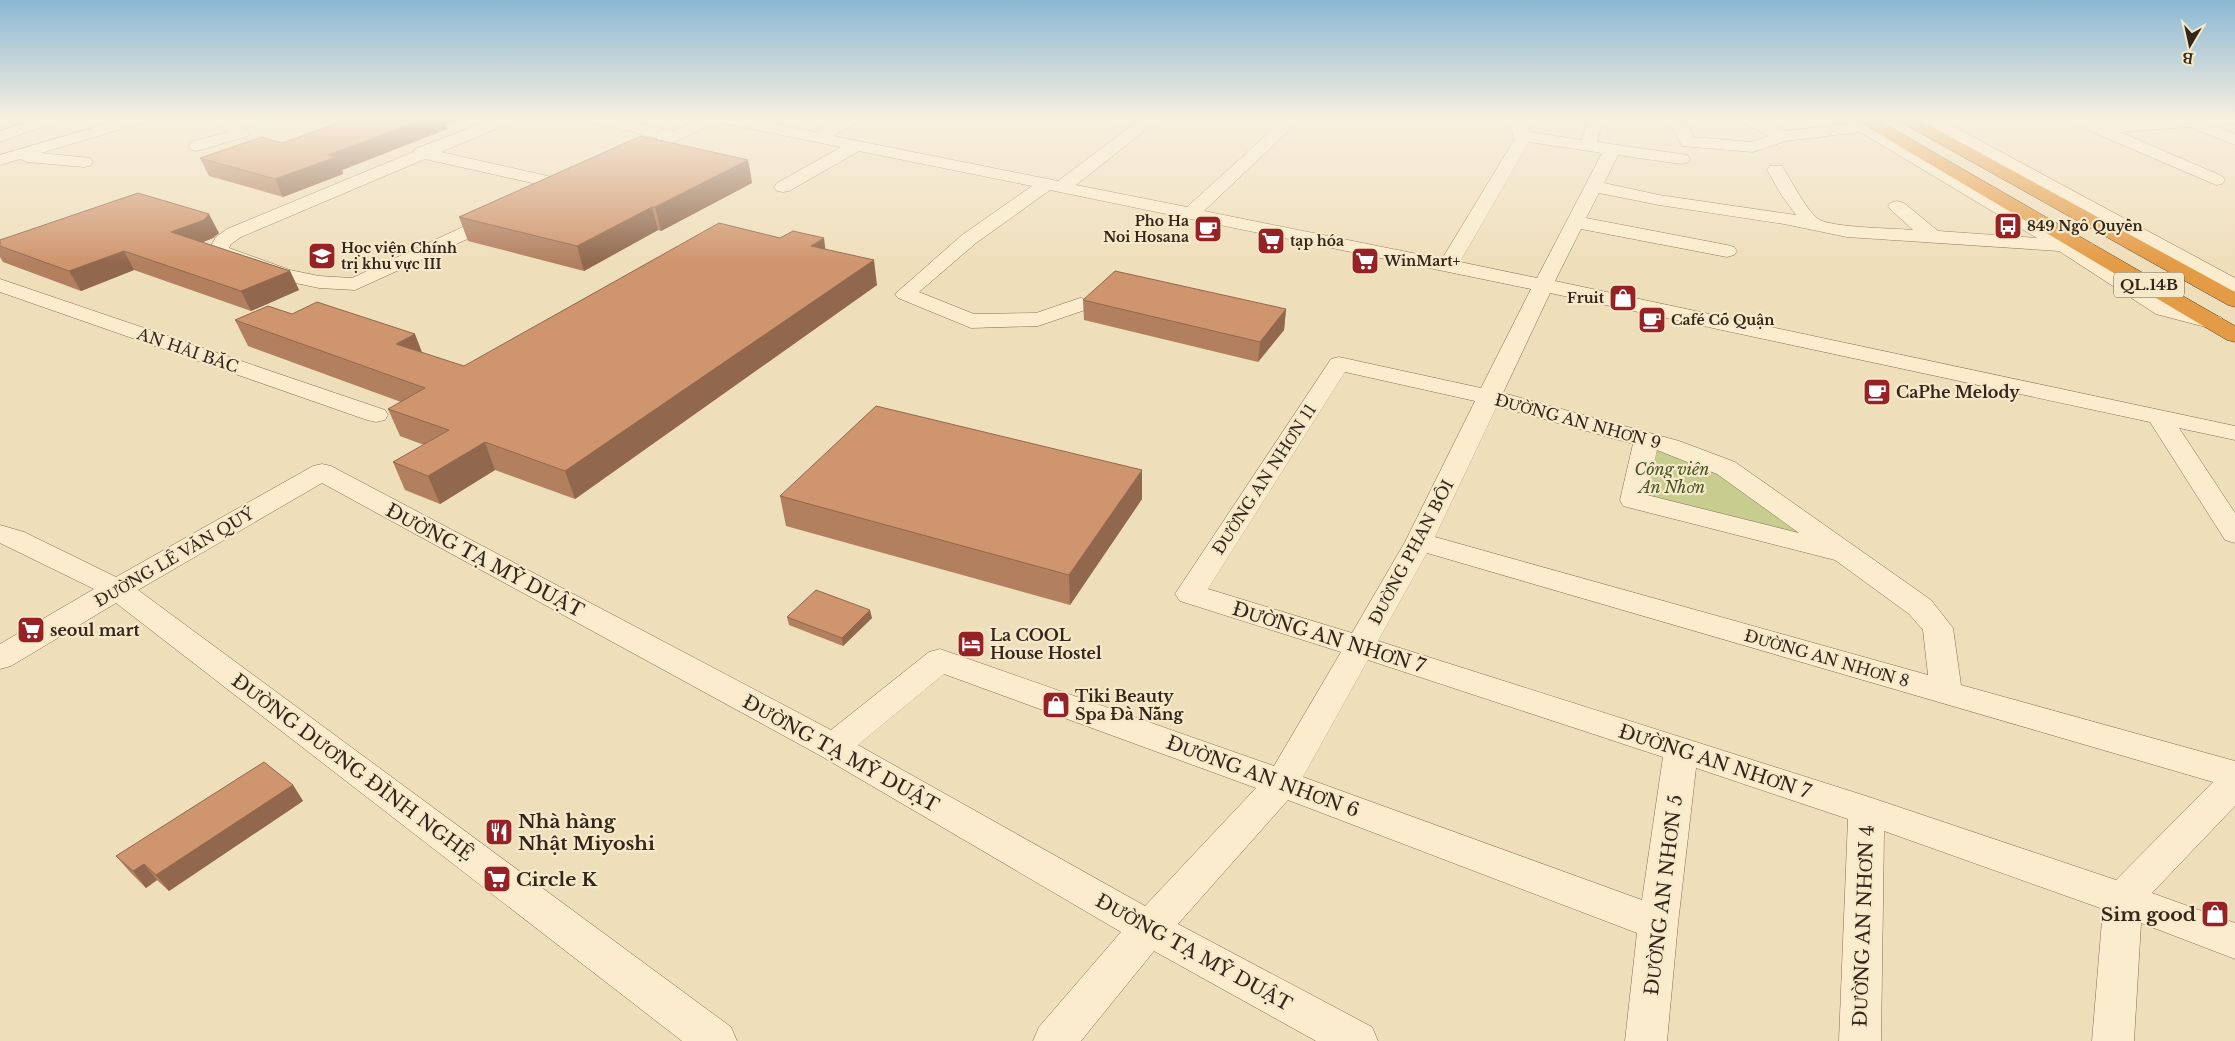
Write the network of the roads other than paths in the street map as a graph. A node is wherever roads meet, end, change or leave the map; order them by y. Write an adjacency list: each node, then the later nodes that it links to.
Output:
1 (389, 167): 25 (street)
2 (481, 167): 19 (street)
3 (818, 167): 22 (street)
4 (963, 167): 18 (street)
5 (1080, 167): 18 (street)
6 (1241, 167): 26 (street)
7 (1506, 167): 33 (street)
8 (1608, 167): 20 (street, ĐƯỜNG PHAN BÔI)
9 (1677, 167): 21 (street)
10 (1935, 167): 30 (street)
11 (1942, 167): 31 (highway, QL.14B)
12 (1993, 167): 39 (highway, QL.14B)
13 (2016, 167): 35 (street)
14 (2185, 167): 17 (street)
15 (1776, 170): 28 (street)
16 (585, 178): 19 (street)
17 (2216, 180)
18 (1054, 185): 26 (street); 40 (street)
19 (568, 186): 23 (street)
20 (1593, 186): 21 (street); 27 (street, ĐƯỜNG PHAN BÔI)
21 (1666, 186): 28 (street)
22 (782, 187)
23 (541, 198)
24 (1897, 207): 29 (street)
25 (514, 210)
26 (1190, 214): 33 (street)
27 (1575, 222): 32 (street); 36 (street, ĐƯỜNG PHAN BÔI)
28 (1814, 224): 29 (street)
29 (1933, 237): 30 (street)
30 (2064, 246): 31 (street); 41 (street)
31 (2085, 247): 41 (highway, QL.14B)
32 (1727, 251)
33 (1448, 266): 36 (street)
34 (2235, 267): 35 (street)
35 (2205, 270): 38 (street)
36 (1543, 285): 44 (street, ĐƯỜNG PHAN BÔI); 46 (street)
37 (0, 286): 45 (street, AN HẢI BẮC)
38 (2235, 286)
39 (2235, 301)
40 (1080, 304)
41 (2213, 322): 42 (highway, QL.14B)
42 (2235, 335)
43 (1339, 364): 44 (street, ĐƯỜNG AN NHƠN 9); 55 (street, ĐƯỜNG AN NHƠN 11)
44 (1489, 398): 48 (street, ĐƯỜNG AN NHƠN 9); 52 (street, ĐƯỜNG PHAN BÔI)
45 (376, 415)
46 (2159, 417): 47 (street); 51 (street)
47 (2235, 433)
48 (1646, 440): 53 (street, ĐƯỜNG AN NHƠN 9); 53 (street)
49 (322, 472): 54 (street, ĐƯỜNG LÊ VĂN QUÝ); 59 (street, ĐƯỜNG TẠ MỸ DUẬT)
50 (0, 534): 54 (street, ĐƯỜNG DƯƠNG ĐÌNH NGHỆ)
51 (2235, 534)
52 (1419, 542): 56 (street, ĐƯỜNG PHAN BÔI); 58 (street, ĐƯỜNG AN NHƠN 8)
53 (1849, 555): 58 (street, ĐƯỜNG AN NHƠN 9)
54 (117, 589): 57 (street, ĐƯỜNG LÊ VĂN QUÝ); 69 (street, ĐƯỜNG DƯƠNG ĐÌNH NGHỆ)
55 (1190, 594): 56 (street, ĐƯỜNG AN NHƠN 7)
56 (1361, 646): 60 (street, ĐƯỜNG AN NHƠN 7); 62 (street, ĐƯỜNG PHAN BÔI)
57 (0, 658)
58 (1946, 691): 61 (street, ĐƯỜNG AN NHƠN 8)
59 (833, 746): 62 (street, ĐƯỜNG AN NHƠN 6); 67 (street, ĐƯỜNG TẠ MỸ DUẬT)
60 (1681, 749): 64 (street, ĐƯỜNG AN NHƠN 7); 66 (street, ĐƯỜNG AN NHƠN 5)
61 (2235, 775)
62 (1282, 782): 66 (street, ĐƯỜNG AN NHƠN 6); 67 (street, ĐƯỜNG PHAN BÔI)
63 (2235, 783): 65 (street)
64 (1866, 810): 65 (street, ĐƯỜNG AN NHƠN 7); 73 (street, ĐƯỜNG AN NHƠN 4)
65 (2123, 898): 68 (street, ĐƯỜNG AN NHƠN 7); 74 (street)
66 (1658, 922): 72 (street, ĐƯỜNG AN NHƠN 5)
67 (1149, 928): 70 (street, ĐƯỜNG PHAN BÔI); 71 (street, ĐƯỜNG TẠ MỸ DUẬT)
68 (2235, 941)
69 (716, 1041)
70 (1054, 1041)
71 (1357, 1041)
72 (1646, 1041)
73 (1860, 1041)
74 (2113, 1041)

